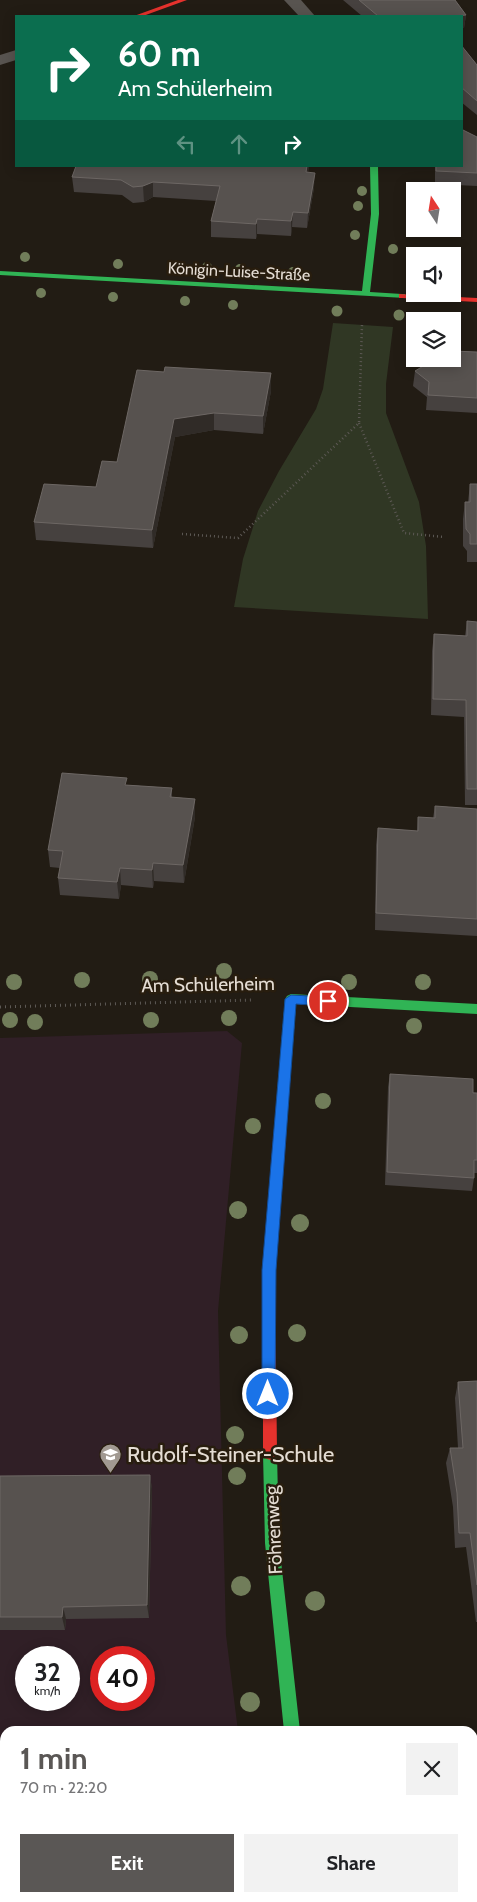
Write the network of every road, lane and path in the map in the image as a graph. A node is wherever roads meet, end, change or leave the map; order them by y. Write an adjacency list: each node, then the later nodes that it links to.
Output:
1 (184, 0): 3 (street)
2 (292, 0): 4 (street)
3 (139, 15)
4 (306, 15)
5 (15, 55): 6 (street)
6 (0, 60)
7 (374, 167): 9 (street)
8 (0, 273): 9 (street, Königin-Luise-Straße)
9 (366, 294): 10 (street, Königin-Luise-Straße)
10 (477, 300)
11 (362, 320): 12 (path)
12 (359, 424): 13 (path); 14 (path)
13 (182, 534)
14 (444, 537)
15 (291, 999): 16 (path, Am Schülerheim); 17 (street, Am Schülerheim); 18 (street, Föhrenweg)
16 (0, 1007)
17 (477, 1009)
18 (291, 1726)

